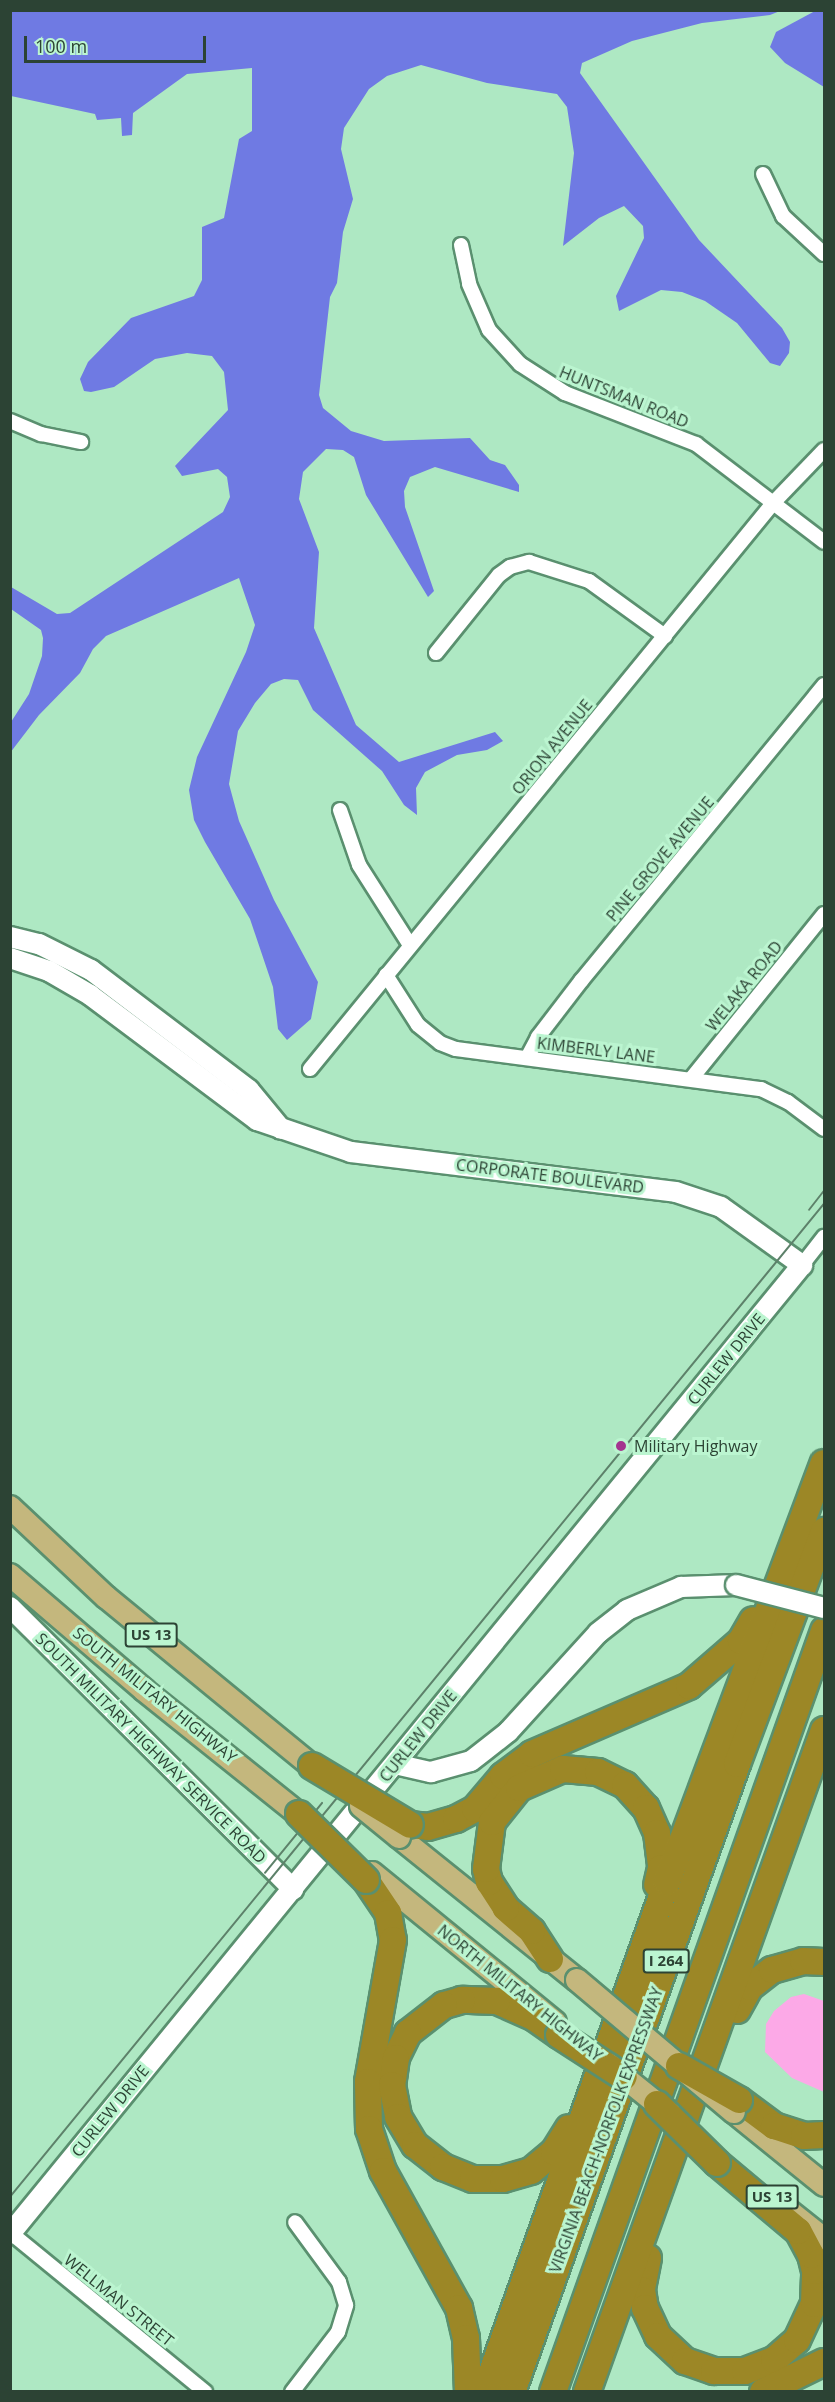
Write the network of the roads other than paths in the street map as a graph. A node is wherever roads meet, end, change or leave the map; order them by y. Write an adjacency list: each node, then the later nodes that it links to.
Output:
1 (763, 174): 3 (street)
2 (461, 245): 7 (street, HUNTSMAN ROAD)
3 (825, 254)
4 (10, 421): 5 (street)
5 (81, 441)
6 (825, 450): 7 (street, ORION AVENUE)
7 (774, 502): 8 (street, HUNTSMAN ROAD); 9 (street, ORION AVENUE)
8 (825, 542)
9 (665, 636): 10 (street); 15 (street, ORION AVENUE)
10 (436, 654)
11 (825, 685): 18 (street, PINE GROVE AVENUE)
12 (340, 810): 15 (street)
13 (825, 914): 20 (street, WELAKA ROAD)
14 (10, 936): 21 (street)
15 (410, 945): 17 (street, ORION AVENUE)
16 (10, 958): 21 (street, CORPORATE BOULEVARD)
17 (386, 975): 18 (street, KIMBERLY LANE); 19 (street, ORION AVENUE)
18 (527, 1058): 20 (street, KIMBERLY LANE)
19 (310, 1069)
20 (691, 1079): 22 (street, KIMBERLY LANE)
21 (281, 1129): 24 (street, CORPORATE BOULEVARD)
22 (824, 1129)
23 (825, 1237): 24 (street, CURLEW DRIVE)
24 (802, 1265): 34 (street, CURLEW DRIVE)
25 (825, 1463): 27 (highway)
26 (10, 1507): 35 (main road, US 13)
27 (800, 1525): 37 (highway); 41 (highway)
28 (825, 1531): 62 (highway, VIRGINIA BEACH-NORFOLK EXPRESSWAY / I 264)
29 (10, 1575): 36 (main road, SOUTH MILITARY HIGHWAY / US 13)
30 (10, 1607): 39 (street, SOUTH MILITARY HIGHWAY SERVICE ROAD)
31 (825, 1608): 34 (street, bridge)
32 (825, 1632): 63 (highway, I 264)
33 (825, 1730): 47 (highway)
34 (399, 1759): 39 (street, CURLEW DRIVE)
35 (305, 1761): 37 (highway, bridge)
36 (299, 1814): 38 (highway, bridge)
37 (405, 1831): 40 (main road)
38 (369, 1877): 43 (main road, NORTH MILITARY HIGHWAY); 60 (highway)
39 (293, 1889): 55 (street, CURLEW DRIVE)
40 (550, 1959): 41 (highway); 45 (main road, bridge)
41 (639, 1960): 44 (highway)
42 (825, 1962): 47 (highway)
43 (560, 2031): 44 (highway); 46 (highway, bridge)
44 (614, 2032): 61 (highway)
45 (679, 2066): 49 (highway, bridge)
46 (624, 2077): 48 (main road, bridge)
47 (692, 2102): 51 (highway)
48 (657, 2104): 52 (highway, bridge)
49 (737, 2106): 50 (highway); 53 (main road, US 13)
50 (825, 2135)
51 (671, 2159): 52 (highway); 64 (highway)
52 (719, 2159): 56 (main road, US 13)
53 (825, 2185)
54 (295, 2222): 59 (street)
55 (11, 2233): 58 (street, WELLMAN STREET)
56 (825, 2240)
57 (825, 2362): 65 (highway)
58 (206, 2391)
59 (292, 2391)
60 (468, 2391)
61 (485, 2391)
62 (512, 2391)
63 (553, 2391)
64 (587, 2391)
65 (763, 2391)

